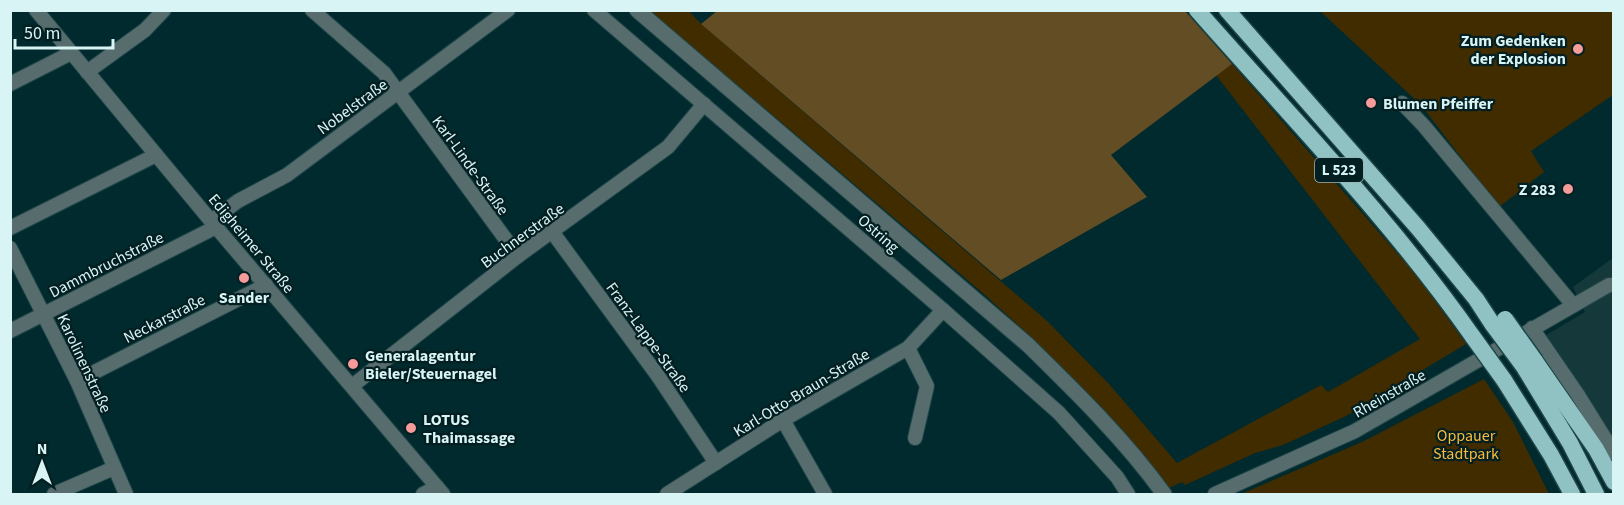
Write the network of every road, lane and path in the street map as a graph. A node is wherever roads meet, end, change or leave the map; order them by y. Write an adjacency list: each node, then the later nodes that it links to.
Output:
1 (36, 10): 9 (street, Edigheimer Straße)
2 (164, 10): 10 (street)
3 (312, 10): 12 (street, Karl-Linde-Straße)
4 (508, 10): 12 (street, Nobelstraße)
5 (594, 10): 13 (street, Ostring)
6 (637, 10): 45 (street)
7 (1197, 10): 47 (highway, L 523, bridge)
8 (1227, 10): 29 (highway, L 523, bridge)
9 (71, 53): 10 (street, Edigheimer Straße); 11 (street)
10 (87, 72): 15 (street, Edigheimer Straße)
11 (10, 84)
12 (398, 93): 16 (street, Nobelstraße); 20 (street, Karl-Linde-Straße)
13 (704, 104): 18 (street, Buchnerstraße); 24 (street, Ostring)
14 (1402, 104): 23 (street)
15 (156, 155): 16 (street, Edigheimer Straße); 17 (street)
16 (214, 224): 22 (street, Edigheimer Straße); 25 (street, Dammbruchstraße)
17 (10, 228)
18 (553, 232): 20 (street, Buchnerstraße); 35 (street, Franz-Lappe-Straße)
19 (10, 248): 25 (street, Karolinenstraße)
20 (518, 256): 31 (street, Buchnerstraße)
21 (1612, 282): 23 (street, Rheinstraße)
22 (266, 285): 30 (street, Neckarstraße); 31 (street, Edigheimer Straße)
23 (1573, 305): 26 (street, Rheinstraße)
24 (943, 310): 28 (street, Karl-Otto-Braun-Straße); 44 (street, Ostring)
25 (44, 314): 27 (street, Dammbruchstraße); 30 (street, Karolinenstraße)
26 (1532, 328): 34 (street); 46 (street, Rheinstraße)
27 (10, 332)
28 (908, 348): 32 (street, Karl-Otto-Braun-Straße); 33 (street)
29 (1529, 364): 37 (highway); 48 (highway, L 523)
30 (77, 381): 36 (street, Karolinenstraße)
31 (352, 386): 38 (street, Edigheimer Straße)
32 (783, 420): 35 (street, Karl-Otto-Braun-Straße); 43 (street)
33 (915, 438)
34 (1614, 453)
35 (716, 463): 42 (street, Karl-Otto-Braun-Straße)
36 (114, 468): 39 (street); 40 (street, Karolinenstraße)
37 (1614, 482)
38 (440, 491): 41 (street)
39 (54, 495)
40 (126, 495)
41 (423, 495)
42 (668, 495)
43 (825, 495)
44 (1128, 495)
45 (1164, 495)
46 (1215, 495)
47 (1572, 495)
48 (1596, 495)

